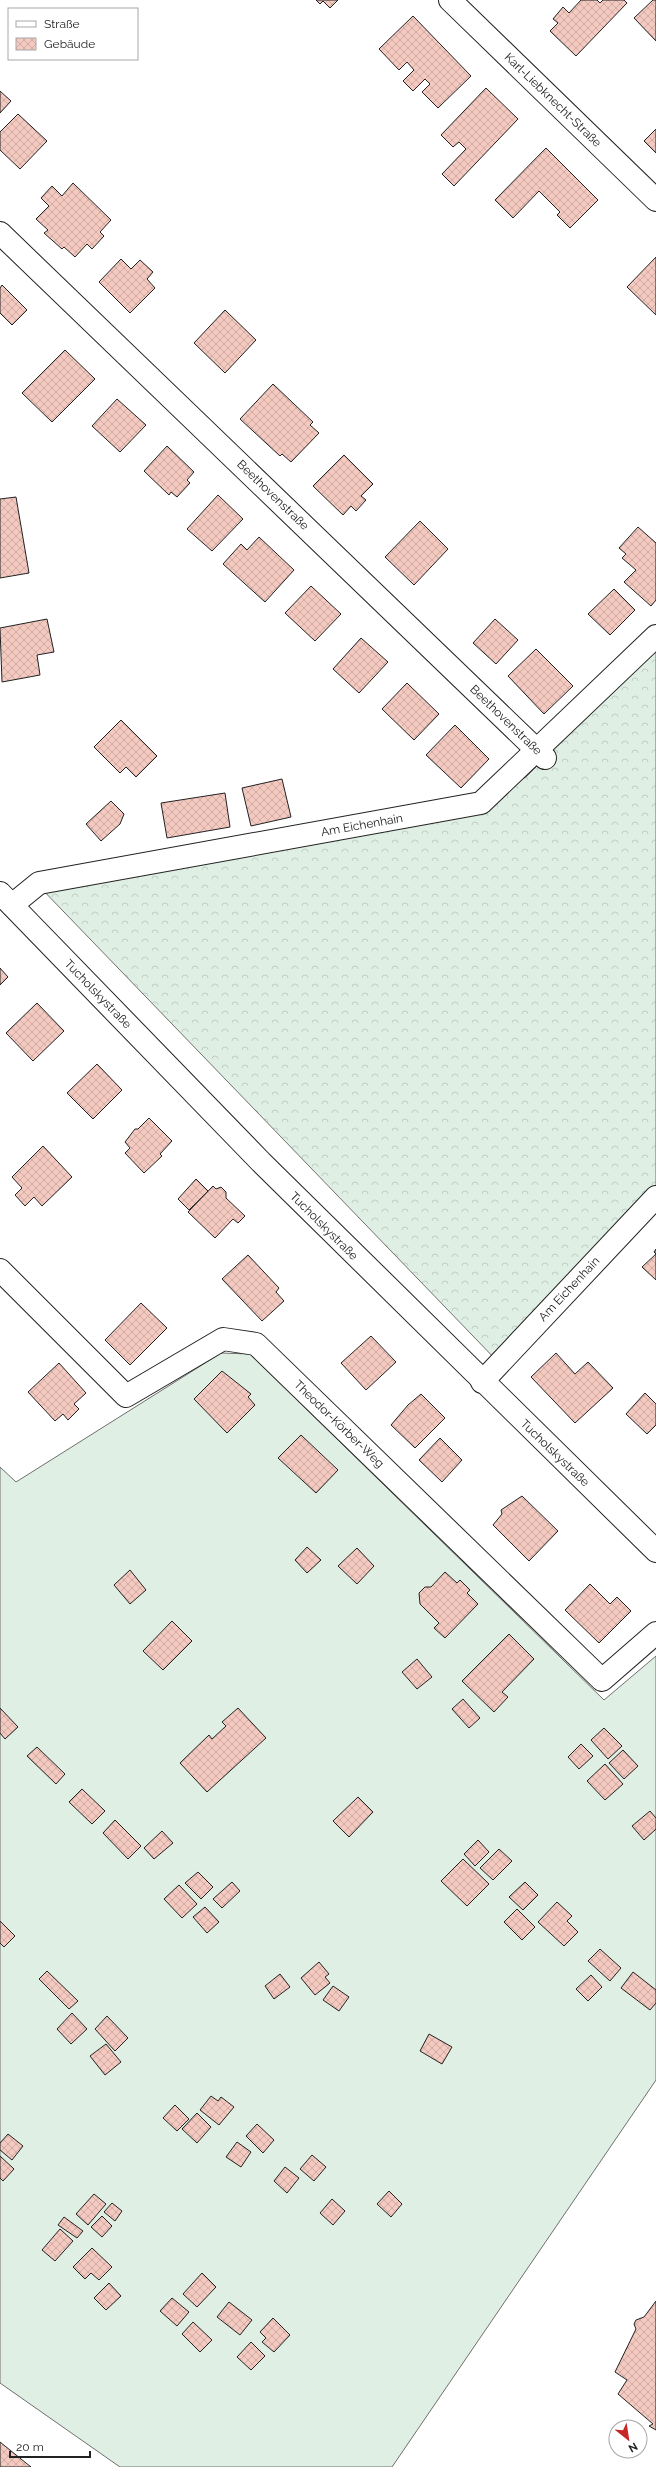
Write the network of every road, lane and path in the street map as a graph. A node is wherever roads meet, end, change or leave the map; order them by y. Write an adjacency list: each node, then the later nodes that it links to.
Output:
1 (450, 0): 2 (street, Karl-Liebknecht-Straße)
2 (656, 200)
3 (0, 233): 5 (street, Beethovenstraße)
4 (656, 636): 5 (street, Am Eichenhain)
5 (541, 754): 6 (street, Am Eichenhain)
6 (6, 899): 9 (street, Tucholskystraße)
7 (656, 1197): 9 (street, Am Eichenhain)
8 (0, 1270): 11 (street, Theodor-Körber-Weg)
9 (482, 1382): 10 (street, Tucholskystraße)
10 (656, 1551)
11 (656, 1633)

